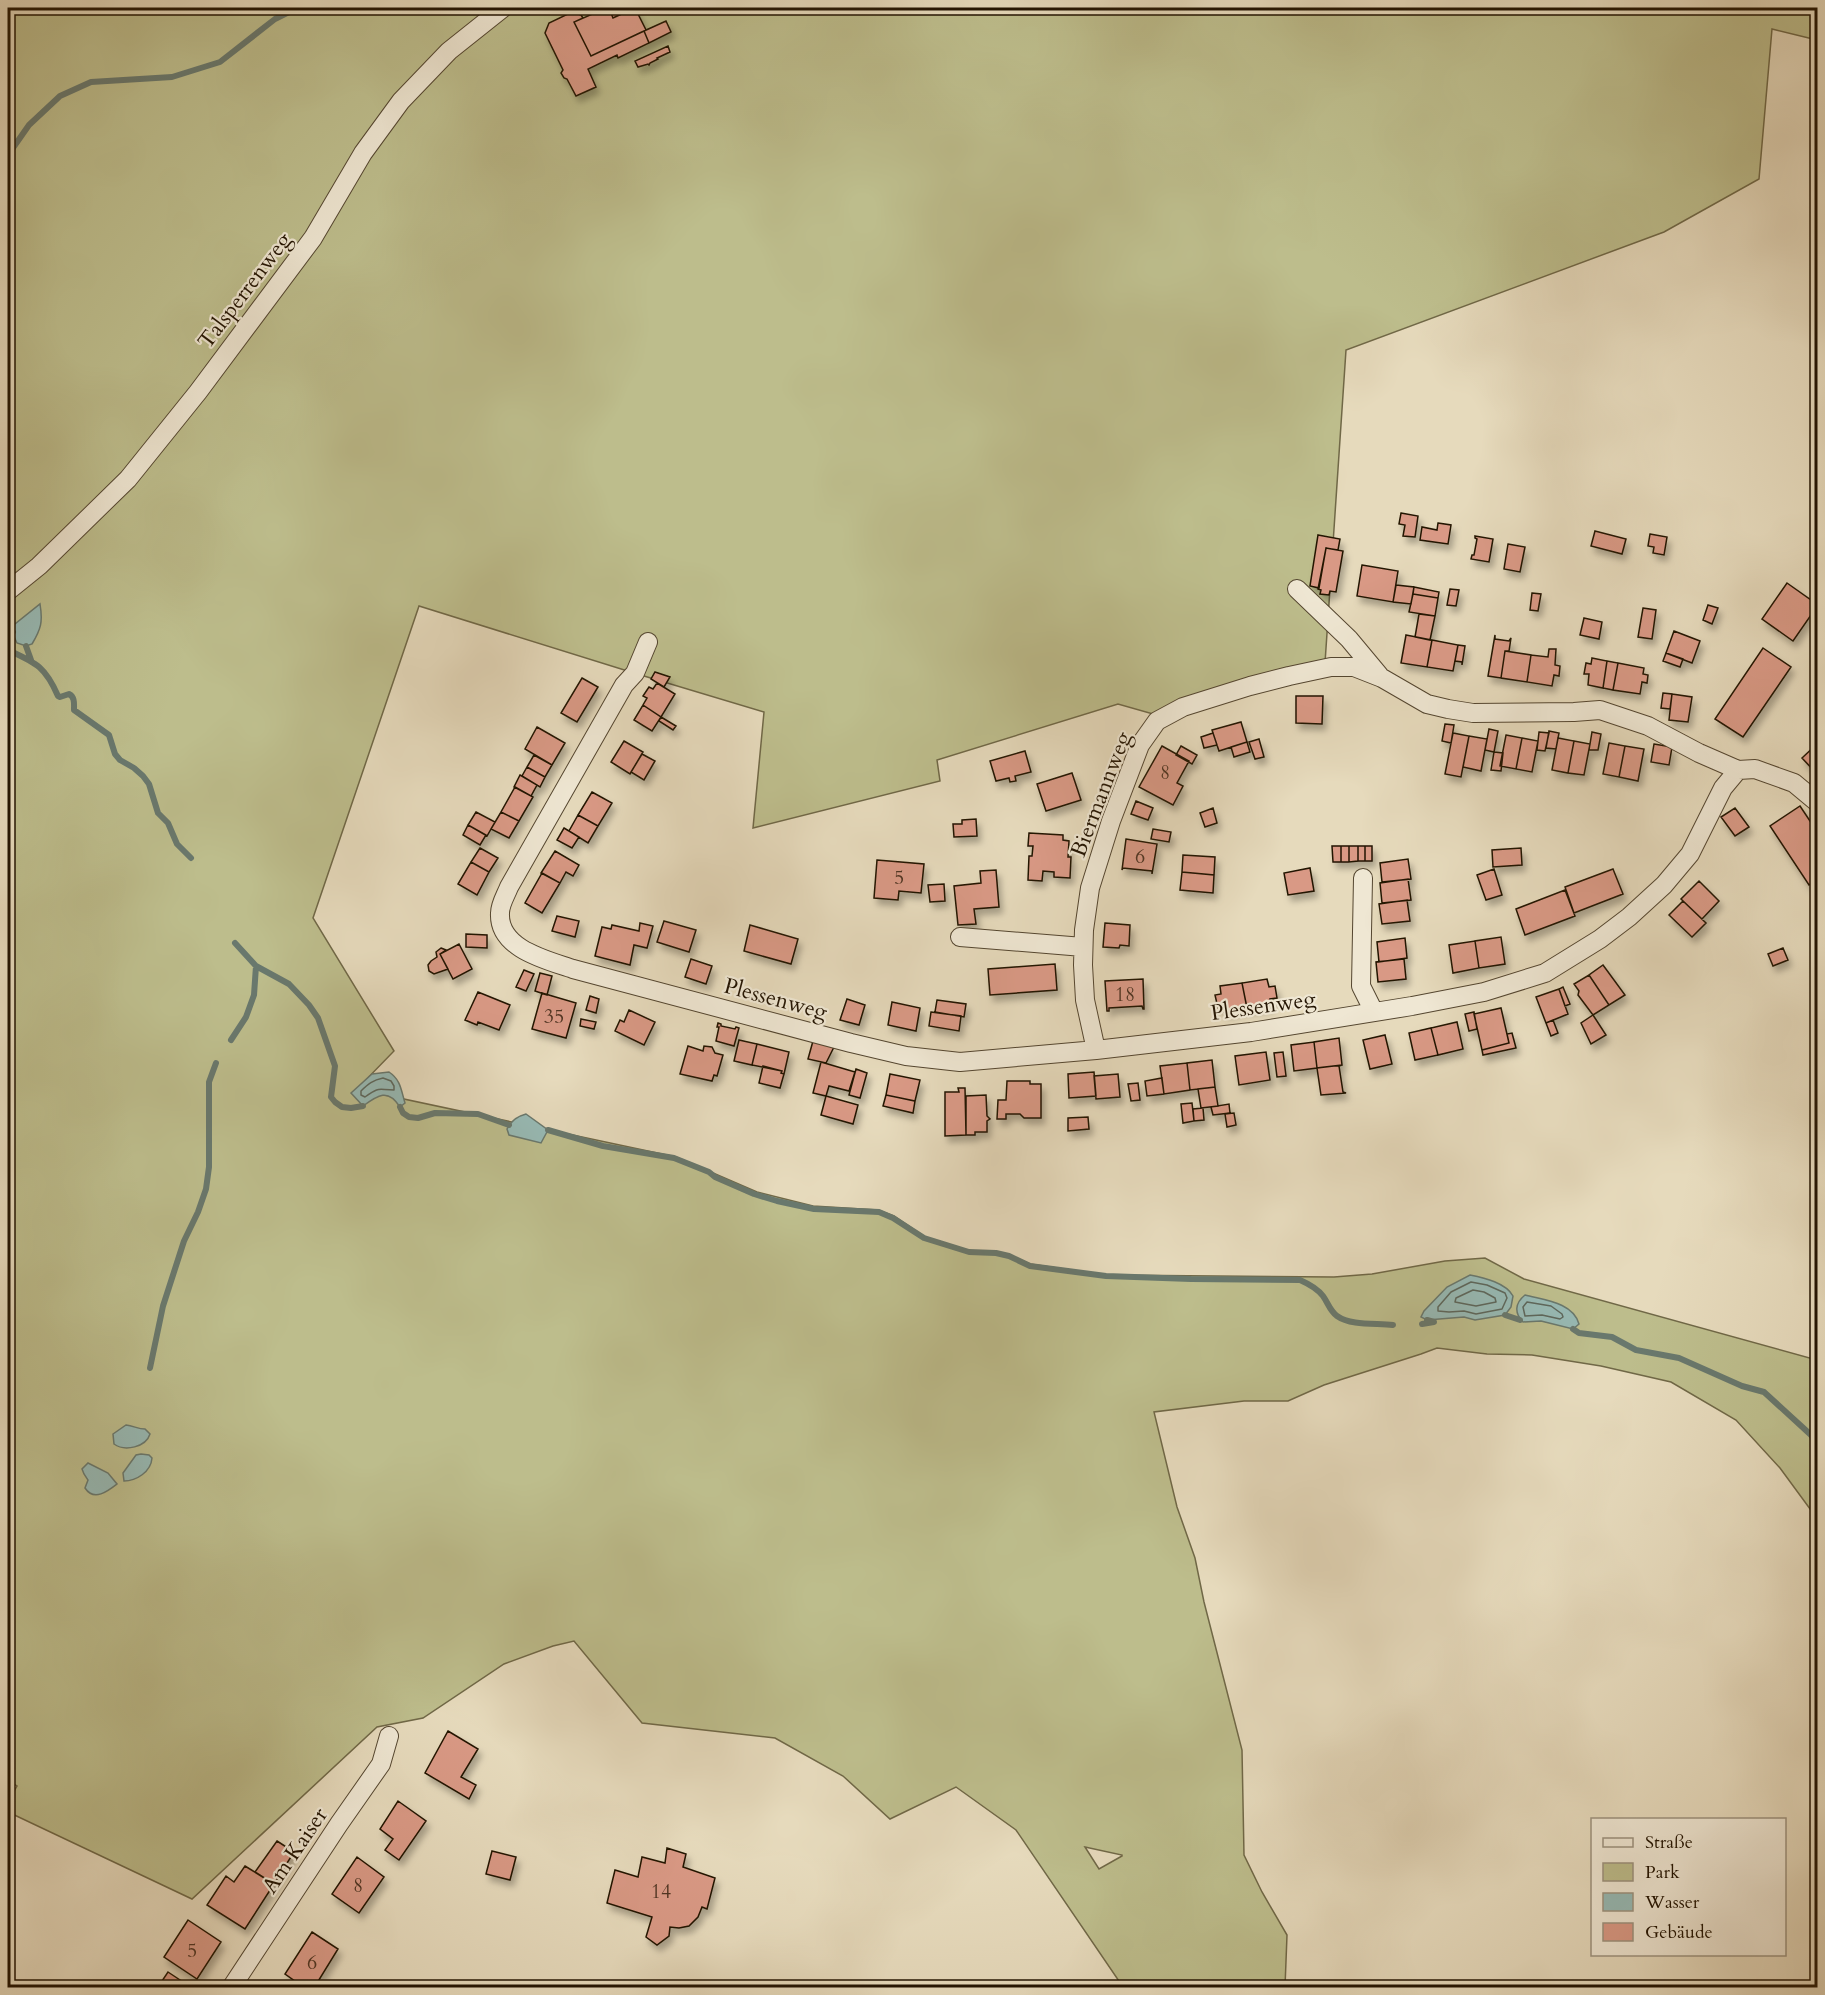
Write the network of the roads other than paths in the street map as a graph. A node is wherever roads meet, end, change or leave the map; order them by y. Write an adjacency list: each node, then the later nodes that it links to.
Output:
1 (503, 8): 3 (street, Talsperrenweg)
2 (1297, 589): 5 (street)
3 (8, 591)
4 (648, 642): 12 (street, Plessenweg)
5 (1382, 678): 6 (street); 10 (street, Biermannweg)
6 (1738, 770): 7 (street); 11 (street, Plessenweg)
7 (1818, 803)
8 (1362, 878): 11 (street)
9 (960, 937): 10 (street)
10 (1083, 947): 12 (street, Biermannweg)
11 (1374, 1012): 12 (street, Plessenweg)
12 (1096, 1050)
13 (389, 1736): 14 (street, Am Kaiser)
14 (231, 1988)

